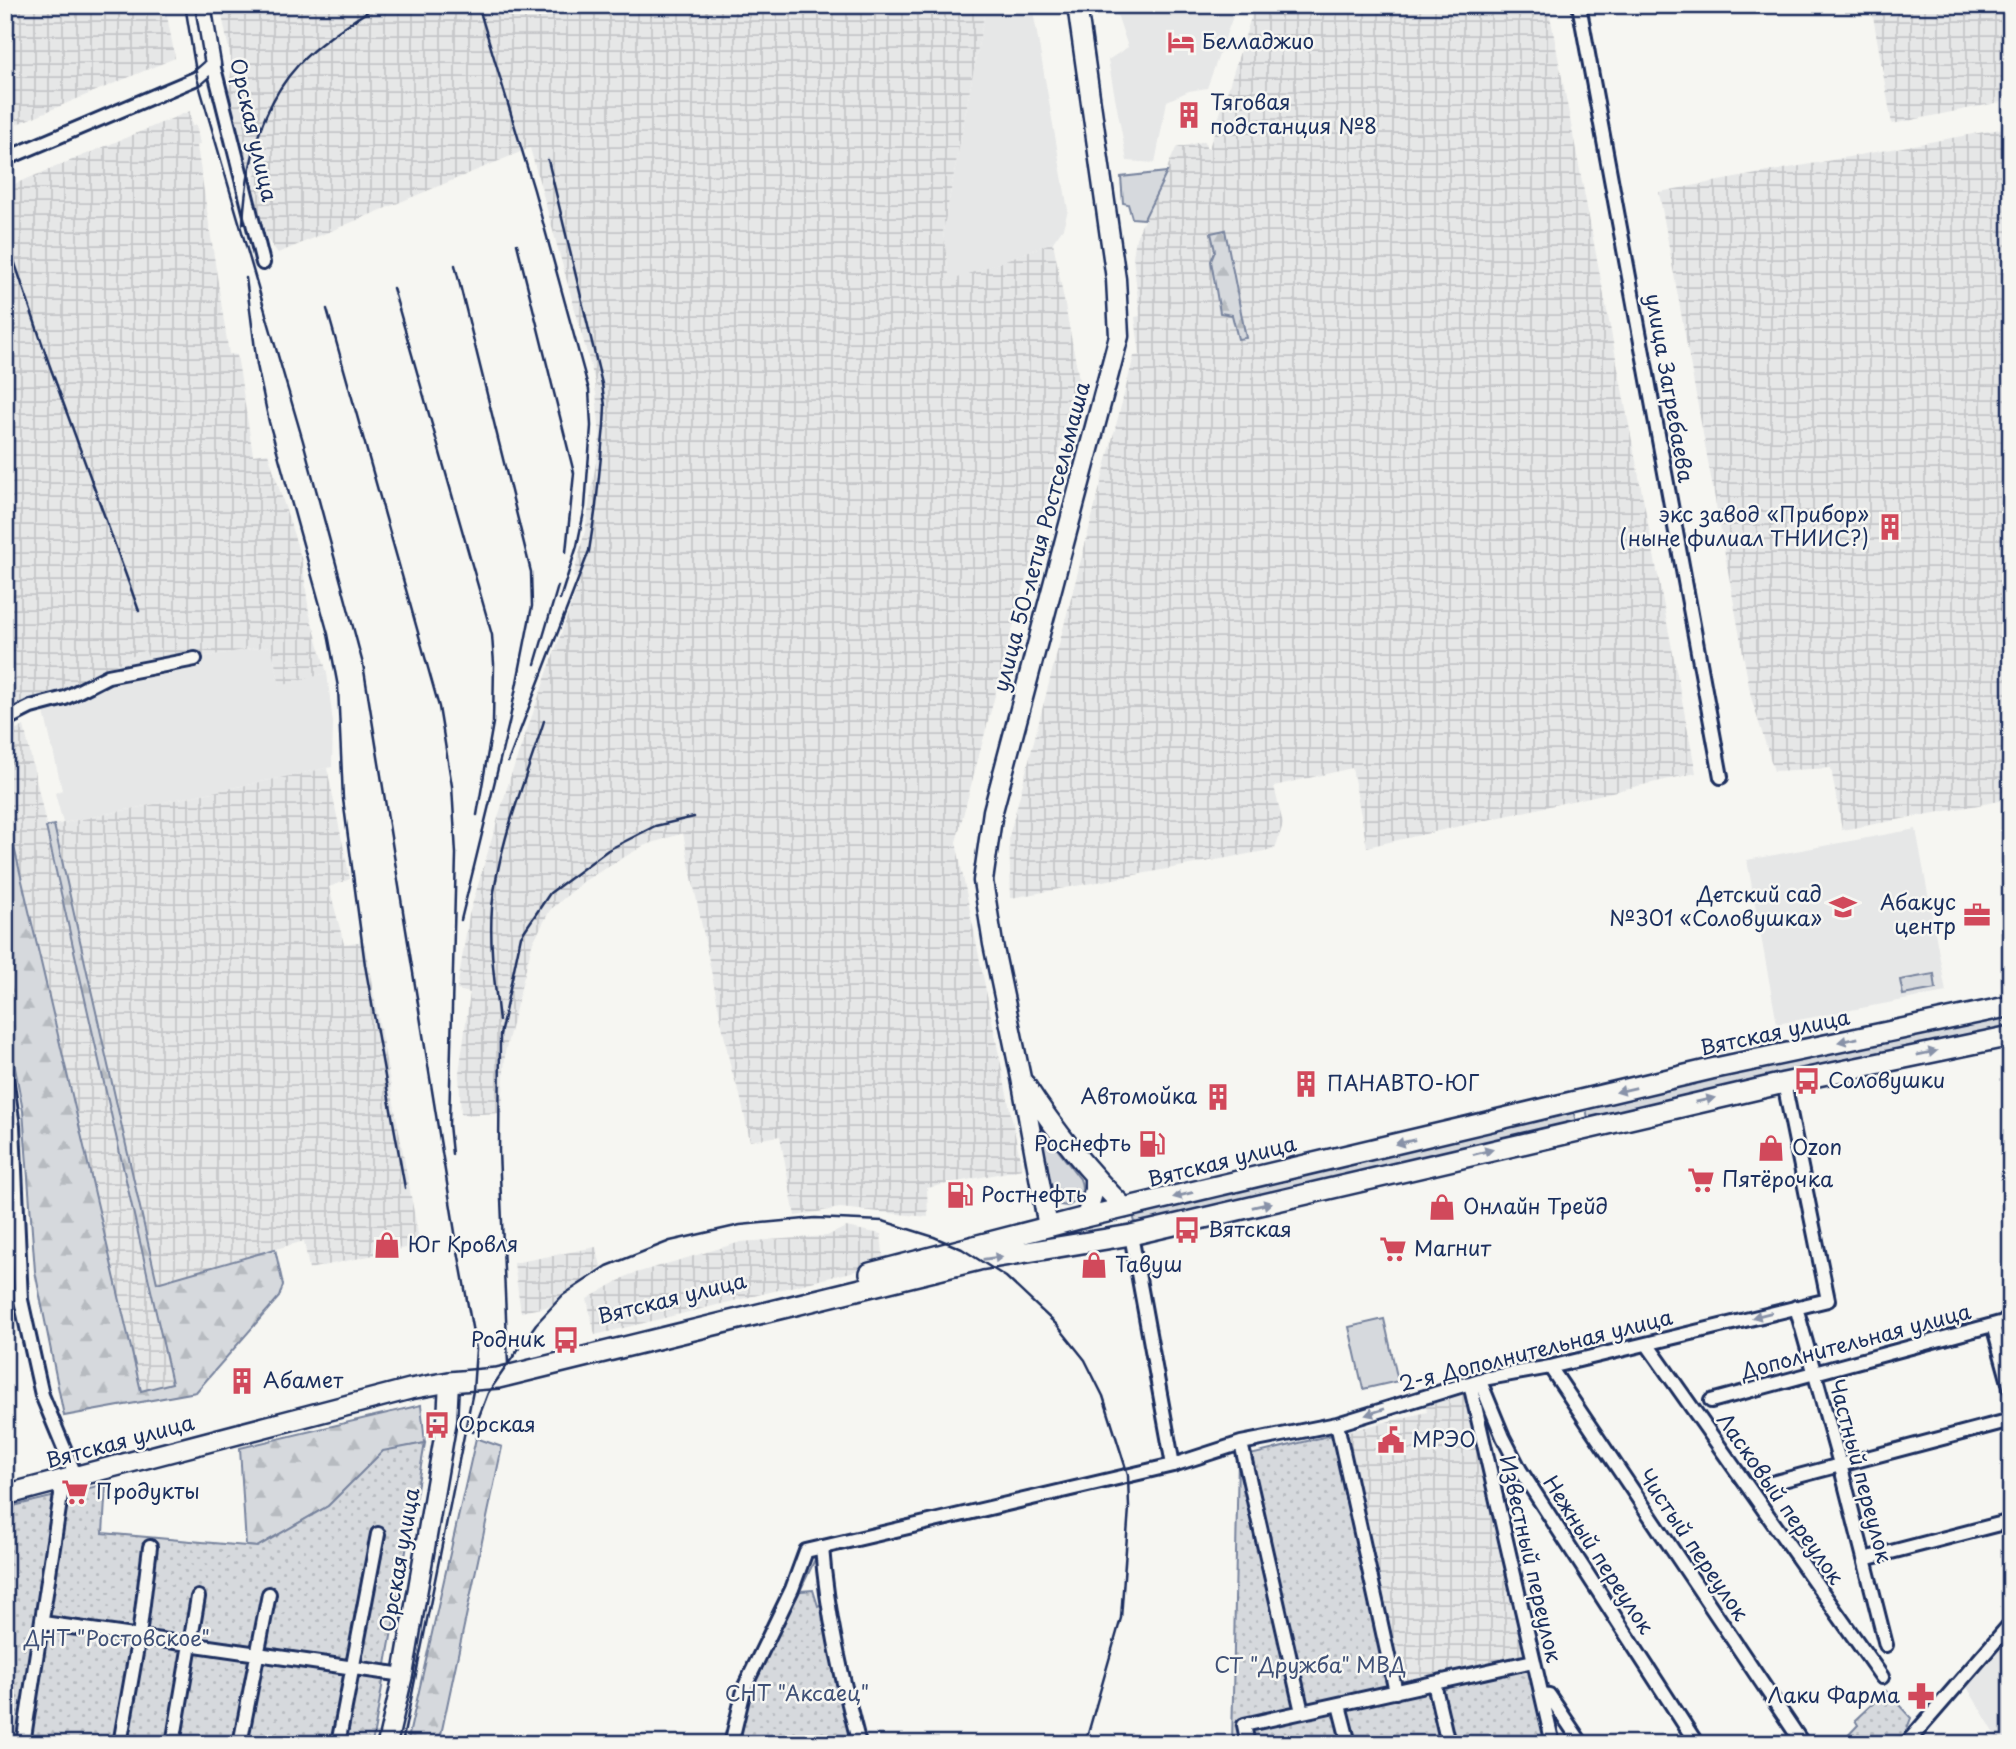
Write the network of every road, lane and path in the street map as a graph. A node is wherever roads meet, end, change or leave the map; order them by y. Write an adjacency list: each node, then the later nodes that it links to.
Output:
1 (203, 5): 4 (street, Орская улица)
2 (1077, 5): 13 (main road, улица 50-летия Ростсельмаша)
3 (1579, 5): 9 (street, улица Загребаева)
4 (213, 64): 5 (street); 6 (street, Орская улица)
5 (5, 159)
6 (263, 263)
7 (195, 659): 8 (street)
8 (5, 720)
9 (1721, 777)
10 (2011, 1006): 15 (main road, Вятская улица, one-way to 15)
11 (2011, 1036): 14 (main road, Вятская улица, one-way to 11)
12 (5, 1070): 39 (street)
13 (1021, 1078): 17 (main road); 20 (main road, улица 50-летия Ростсельмаша)
14 (1784, 1083): 16 (main road, Вятская улица, one-way to 14); 24 (street, 2-я Дополнительная улица)
15 (1579, 1101): 16 (main road); 18 (main road, Вятская улица, one-way to 18)
16 (1587, 1127): 21 (main road, Вятская улица, one-way to 16)
17 (1094, 1178): 18 (main road); 19 (main road)
18 (1125, 1208): 19 (main road, Вятская улица); 21 (main road)
19 (1086, 1217): 20 (main road, Вятская улица); 22 (main road)
20 (1048, 1227): 23 (main road); 30 (main road, Вятская улица)
21 (1131, 1235): 22 (main road, Вятская улица); 38 (street)
22 (1075, 1245): 23 (main road, Вятская улица)
23 (1051, 1250): 30 (main road, Вятская улица, one-way to 23)
24 (1796, 1307): 27 (street, 2-я Дополнительная улица, one-way to 27); 29 (street, Частный переулок)
25 (2011, 1320): 26 (street, Дополнительная улица)
26 (1993, 1325): 29 (street, Дополнительная улица); 32 (street)
27 (1647, 1344): 28 (street, 2-я Дополнительная улица); 58 (street, Ласковый переулок)
28 (1550, 1367): 31 (street, 2-я Дополнительная улица); 78 (street, Чистый переулок)
29 (1814, 1372): 33 (street, Дополнительная улица); 37 (street, Частный переулок)
30 (449, 1382): 39 (main road, Вятская улица); 57 (main road, Орская улица)
31 (1475, 1382): 35 (street, 2-я Дополнительная улица, one-way to 35); 55 (street, Известный переулок); 77 (street, Нежный переулок)
32 (2011, 1391)
33 (1711, 1401)
34 (2011, 1420): 37 (street)
35 (1337, 1424): 36 (street, 2-я Дополнительная улица); 60 (street)
36 (1241, 1443): 38 (street, 2-я Дополнительная улица); 63 (street)
37 (1840, 1464): 40 (street); 46 (street, Частный переулок)
38 (1173, 1465): 45 (street, 2-я Дополнительная улица)
39 (68, 1479): 41 (main road, Вятская улица); 49 (street)
40 (1768, 1484)
41 (5, 1495)
42 (2011, 1521): 46 (street)
43 (378, 1534): 56 (street)
44 (150, 1547): 51 (street)
45 (822, 1547): 70 (street, 2-я Дополнительная улица); 71 (street)
46 (1864, 1559): 53 (street, Частный переулок)
47 (269, 1594): 54 (street)
48 (198, 1597): 52 (street)
49 (43, 1622): 51 (street); 64 (street)
50 (2011, 1623): 79 (street)
51 (139, 1636): 52 (street); 65 (street)
52 (191, 1644): 54 (street); 66 (street)
53 (1886, 1645)
54 (258, 1654): 56 (street); 67 (street)
55 (1533, 1661): 59 (street); 61 (street, Известный переулок)
56 (352, 1669): 57 (street); 68 (street)
57 (403, 1675): 69 (main road, Орская улица)
58 (1882, 1677)
59 (1434, 1683): 60 (street); 74 (street)
60 (1396, 1692): 62 (street)
61 (1542, 1694): 75 (street, Известный переулок); 76 (street)
62 (1339, 1705): 63 (street); 73 (street)
63 (1302, 1712): 72 (street)
64 (23, 1744)
65 (120, 1744)
66 (173, 1744)
67 (240, 1744)
68 (338, 1744)
69 (387, 1744)
70 (731, 1744)
71 (859, 1744)
72 (1248, 1744)
73 (1349, 1744)
74 (1448, 1744)
75 (1553, 1744)
76 (1583, 1744)
77 (1697, 1744)
78 (1803, 1744)
79 (1906, 1744)

